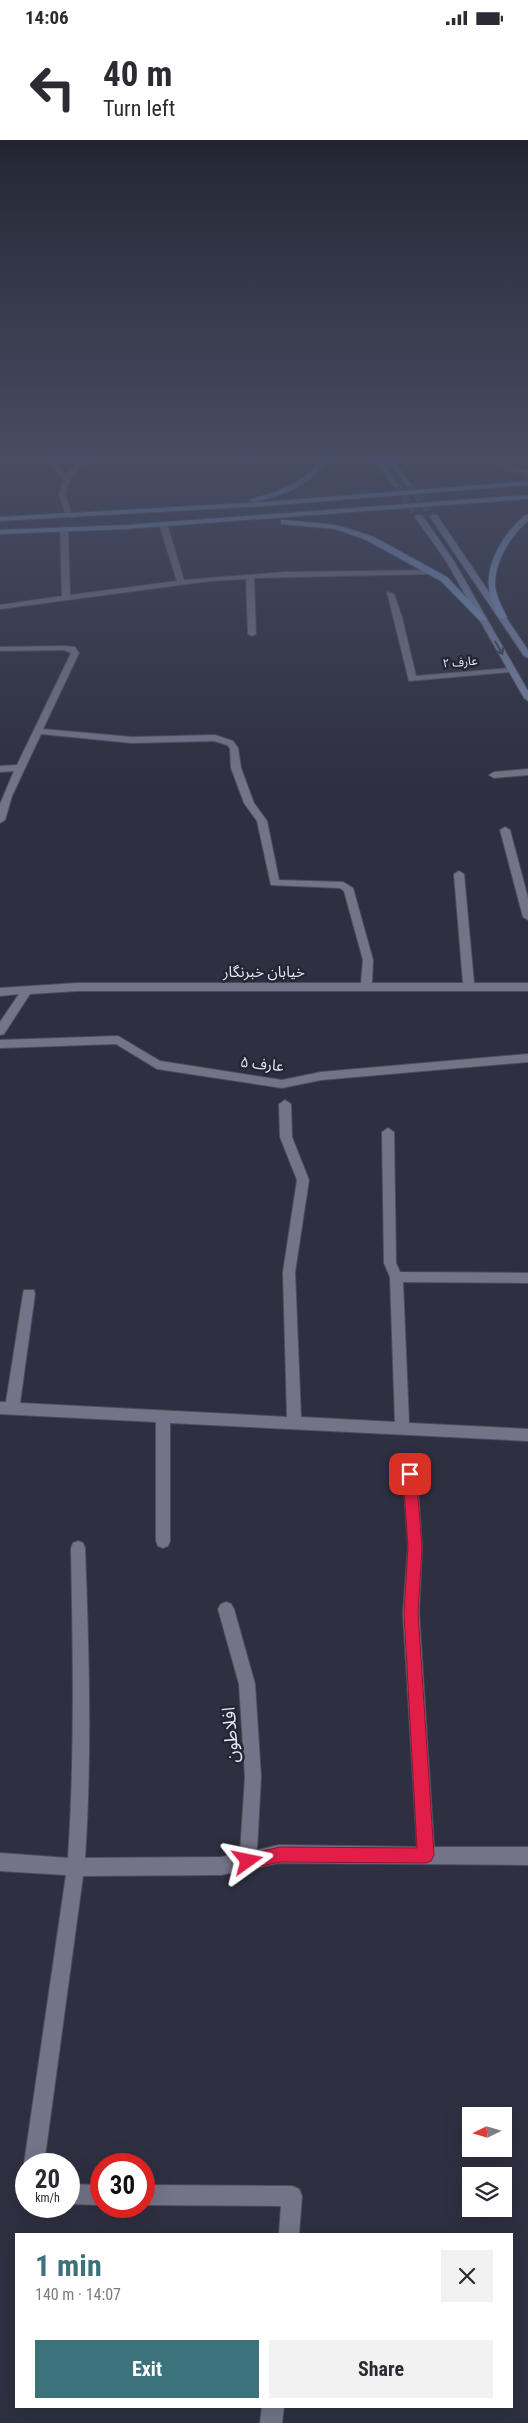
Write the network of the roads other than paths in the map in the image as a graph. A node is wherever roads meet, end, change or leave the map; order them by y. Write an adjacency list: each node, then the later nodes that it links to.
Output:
1 (65, 566): 11 (street)
2 (177, 566): 9 (street)
3 (422, 566): 7 (main road)
4 (453, 566): 14 (main road)
5 (468, 566): 13 (main road)
6 (496, 566): 13 (main road)
7 (432, 572): 8 (street); 14 (main road)
8 (250, 576): 9 (street); 15 (street)
9 (182, 582): 11 (street)
10 (390, 594): 18 (street, عارف ۲)
11 (66, 598): 12 (street)
12 (0, 607)
13 (503, 617): 17 (main road)
14 (482, 619): 18 (main road, one-way to 18)
15 (252, 634)
16 (0, 649): 20 (street)
17 (528, 655)
18 (511, 670): 19 (main road)
19 (528, 699)
20 (40, 731): 21 (street); 29 (street)
21 (21, 768): 22 (street); 25 (street)
22 (0, 769)
23 (528, 772): 24 (street)
24 (494, 775)
25 (0, 820)
26 (505, 830): 28 (street)
27 (459, 874): 30 (street)
28 (528, 917)
29 (366, 987): 30 (street, خیابان خبرنگار); 32 (street, خیابان خبرنگار)
30 (469, 987): 31 (street, خیابان خبرنگار)
31 (528, 987)
32 (27, 990): 33 (street, خیابان خبرنگار); 34 (street)
33 (0, 992)
34 (0, 1031)
35 (0, 1043): 36 (street, عارف ۵)
36 (528, 1059)
37 (285, 1104): 44 (street)
38 (388, 1133): 39 (street)
39 (396, 1277): 40 (street); 45 (street)
40 (528, 1278)
41 (29, 1294): 42 (street)
42 (6, 1408): 43 (street)
43 (163, 1416): 44 (street); 48 (street)
44 (294, 1423): 45 (street)
45 (402, 1429): 46 (street)
46 (528, 1435)
47 (410, 1474): 51 (street)
48 (163, 1541)
49 (78, 1548): 55 (street)
50 (226, 1609): 53 (street, افلاطون)
51 (426, 1855): 52 (street); 53 (street)
52 (528, 1856)
53 (248, 1861): 55 (street)
54 (0, 1862): 55 (street)
55 (76, 1867): 56 (street)
56 (36, 2153)
57 (155, 2195): 58 (street)
58 (289, 2233)
59 (273, 2408): 60 (street)
60 (271, 2423)

